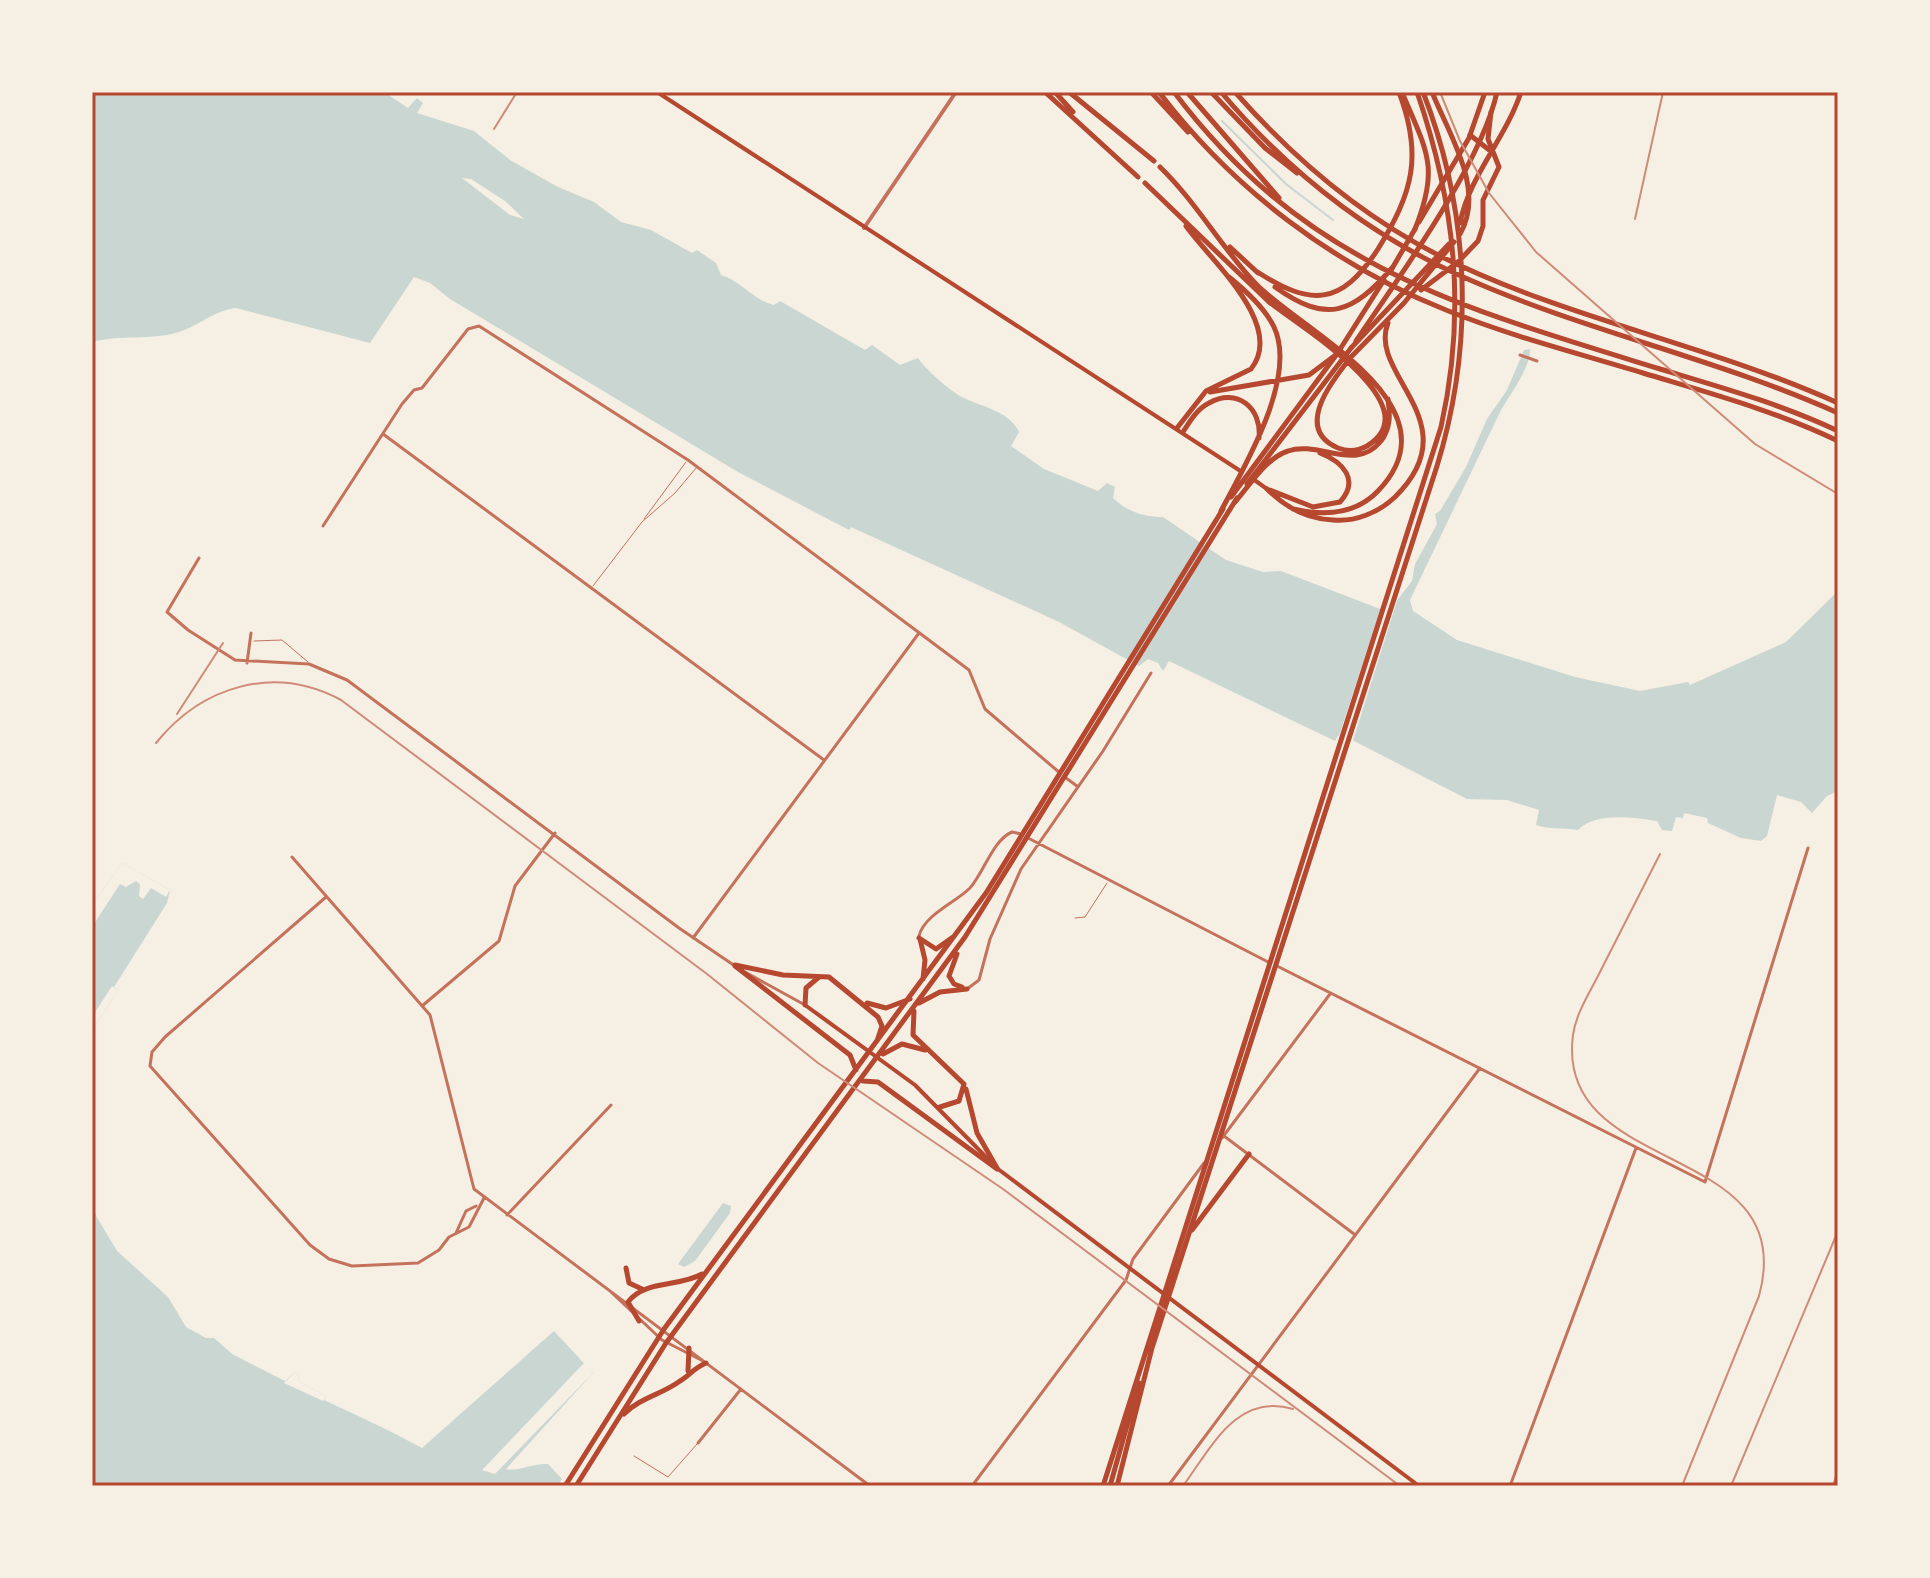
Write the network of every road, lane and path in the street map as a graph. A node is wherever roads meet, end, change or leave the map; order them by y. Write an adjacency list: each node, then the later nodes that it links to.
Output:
1 (657, 92): 33 (main road)
2 (956, 92): 33 (street)
3 (1045, 92): 21 (main road)
4 (1055, 92): 21 (main road)
5 (1070, 92): 26 (main road)
6 (1151, 92): 23 (main road)
7 (1159, 92): 23 (main road)
8 (1174, 92): 31 (main road)
9 (1187, 92): 31 (main road)
10 (1211, 92): 29 (main road)
11 (1221, 92): 29 (main road)
12 (1238, 92): 50 (main road)
13 (1401, 92): 34 (main road); 38 (main road)
14 (1417, 92): 139 (main road)
15 (1423, 92): 35 (main road)
16 (1432, 92): 35 (main road)
17 (1485, 92): 22 (main road)
18 (1497, 92): 20 (main road)
19 (1521, 92): 35 (main road)
20 (1491, 112): 24 (main road); 25 (main road)
21 (1081, 122): 28 (main road)
22 (1470, 135): 24 (main road); 34 (main road)
23 (1200, 141): 55 (main road)
24 (1479, 141): 25 (main road); 43 (main road)
25 (1497, 157): 40 (main road)
26 (1154, 161)
27 (1160, 167): 36 (main road)
28 (1138, 177)
29 (1309, 181): 51 (main road)
30 (1145, 183): 32 (main road)
31 (1287, 208): 53 (main road)
32 (1181, 219): 39 (main road); 42 (main road)
33 (864, 228): 52 (main road)
34 (1415, 229): 37 (main road)
35 (1460, 230): 40 (main road); 43 (main road); 141 (main road)
36 (1221, 237): 38 (main road); 42 (main road)
37 (1392, 268): 38 (main road); 44 (main road)
38 (1256, 271)
39 (1221, 272): 49 (main road); 56 (main road)
40 (1404, 303): 41 (main road)
41 (1390, 318): 47 (main road); 62 (main road)
42 (1327, 345): 47 (main road)
43 (1351, 348): 58 (main road)
44 (1337, 354): 49 (main road); 58 (main road)
45 (1520, 355): 46 (street)
46 (1537, 361)
47 (1358, 368): 48 (main road)
48 (1386, 395): 57 (main road); 62 (main road)
49 (1198, 398): 52 (main road)
50 (1838, 403)
51 (1838, 413)
52 (1180, 430): 56 (main road); 61 (main road)
53 (1838, 431)
54 (383, 434): 59 (street); 64 (street); 66 (street)
55 (1838, 441)
56 (1258, 444): 58 (main road)
57 (1312, 450): 58 (main road); 61 (main road)
58 (1261, 459): 78 (main road); 78 (main road)
59 (688, 460): 60 (street); 63 (lane)
60 (697, 467): 63 (lane); 68 (street)
61 (1267, 489): 62 (main road)
62 (1293, 509)
63 (642, 522): 66 (lane)
64 (323, 526)
65 (199, 558): 70 (street)
66 (591, 588): 73 (street)
67 (251, 633): 69 (street)
68 (919, 633): 73 (street); 74 (street)
69 (251, 641): 70 (street); 71 (lane)
70 (247, 663): 71 (street)
71 (309, 664): 75 (street)
72 (1151, 673): 74 (street)
73 (824, 760): 85 (street)
74 (1077, 786): 76 (street)
75 (555, 833): 85 (street); 96 (street)
76 (1038, 843): 80 (street); 86 (street); 90 (street)
77 (1808, 848): 107 (street)
78 (1013, 856): 83 (main road); 84 (main road)
79 (292, 857): 81 (street)
80 (1109, 880): 82 (lane); 91 (street)
81 (326, 897): 96 (street); 113 (street)
82 (1075, 918)
83 (960, 931): 86 (main road); 89 (main road)
84 (965, 937): 90 (main road); 95 (main road)
85 (693, 938): 87 (street)
86 (919, 938): 89 (main road)
87 (735, 965): 88 (main road); 94 (street); 101 (main road)
88 (819, 976): 93 (main road); 94 (main road)
89 (922, 984): 92 (main road)
90 (967, 989): 95 (main road)
91 (1330, 994): 100 (street); 106 (street)
92 (911, 998): 93 (main road); 97 (main road)
93 (865, 1003): 97 (main road)
94 (805, 1005): 105 (main road)
95 (916, 1005): 98 (main road); 99 (main road)
96 (422, 1006): 110 (street)
97 (875, 1046): 101 (main road)
98 (929, 1052): 99 (main road); 103 (main road)
99 (874, 1063): 102 (main road)
100 (1480, 1068): 107 (street); 114 (street)
101 (856, 1072): 117 (main road)
102 (861, 1081): 109 (main road); 123 (main road)
103 (965, 1086): 105 (main road); 109 (main road)
104 (611, 1105): 112 (street)
105 (940, 1107): 109 (main road)
106 (1224, 1136): 108 (street); 116 (street)
107 (1636, 1148): 144 (street)
108 (1249, 1154): 114 (street); 140 (main road)
109 (997, 1169): 116 (main road)
110 (484, 1198): 111 (street); 112 (street)
111 (478, 1205): 113 (street); 113 (street)
112 (507, 1215): 118 (street)
113 (456, 1233)
114 (1354, 1234): 129 (street)
115 (626, 1268): 119 (main road)
116 (1131, 1269): 129 (main road); 138 (street)
117 (707, 1272): 119 (main road); 122 (main road)
118 (609, 1290): 120 (street); 121 (street)
119 (642, 1290): 120 (main road)
120 (628, 1302): 121 (main road); 122 (street)
121 (639, 1321): 124 (street)
122 (664, 1329): 123 (street); 124 (main road)
123 (672, 1335): 125 (main road); 126 (street)
124 (658, 1337): 125 (street); 135 (main road)
125 (666, 1343): 127 (street); 132 (main road)
126 (689, 1348): 127 (main road); 128 (street)
127 (690, 1357): 128 (street); 130 (main road)
128 (706, 1363): 130 (main road); 131 (street)
129 (1258, 1365): 142 (street); 143 (main road)
130 (688, 1372): 132 (main road)
131 (741, 1389): 133 (street); 137 (street)
132 (618, 1420): 136 (main road)
133 (698, 1443): 134 (lane)
134 (634, 1456)
135 (565, 1486)
136 (576, 1486)
137 (870, 1486)
138 (972, 1486)
139 (1103, 1486)
140 (1110, 1486)
141 (1117, 1486)
142 (1168, 1486)
143 (1419, 1486)
144 (1510, 1486)

